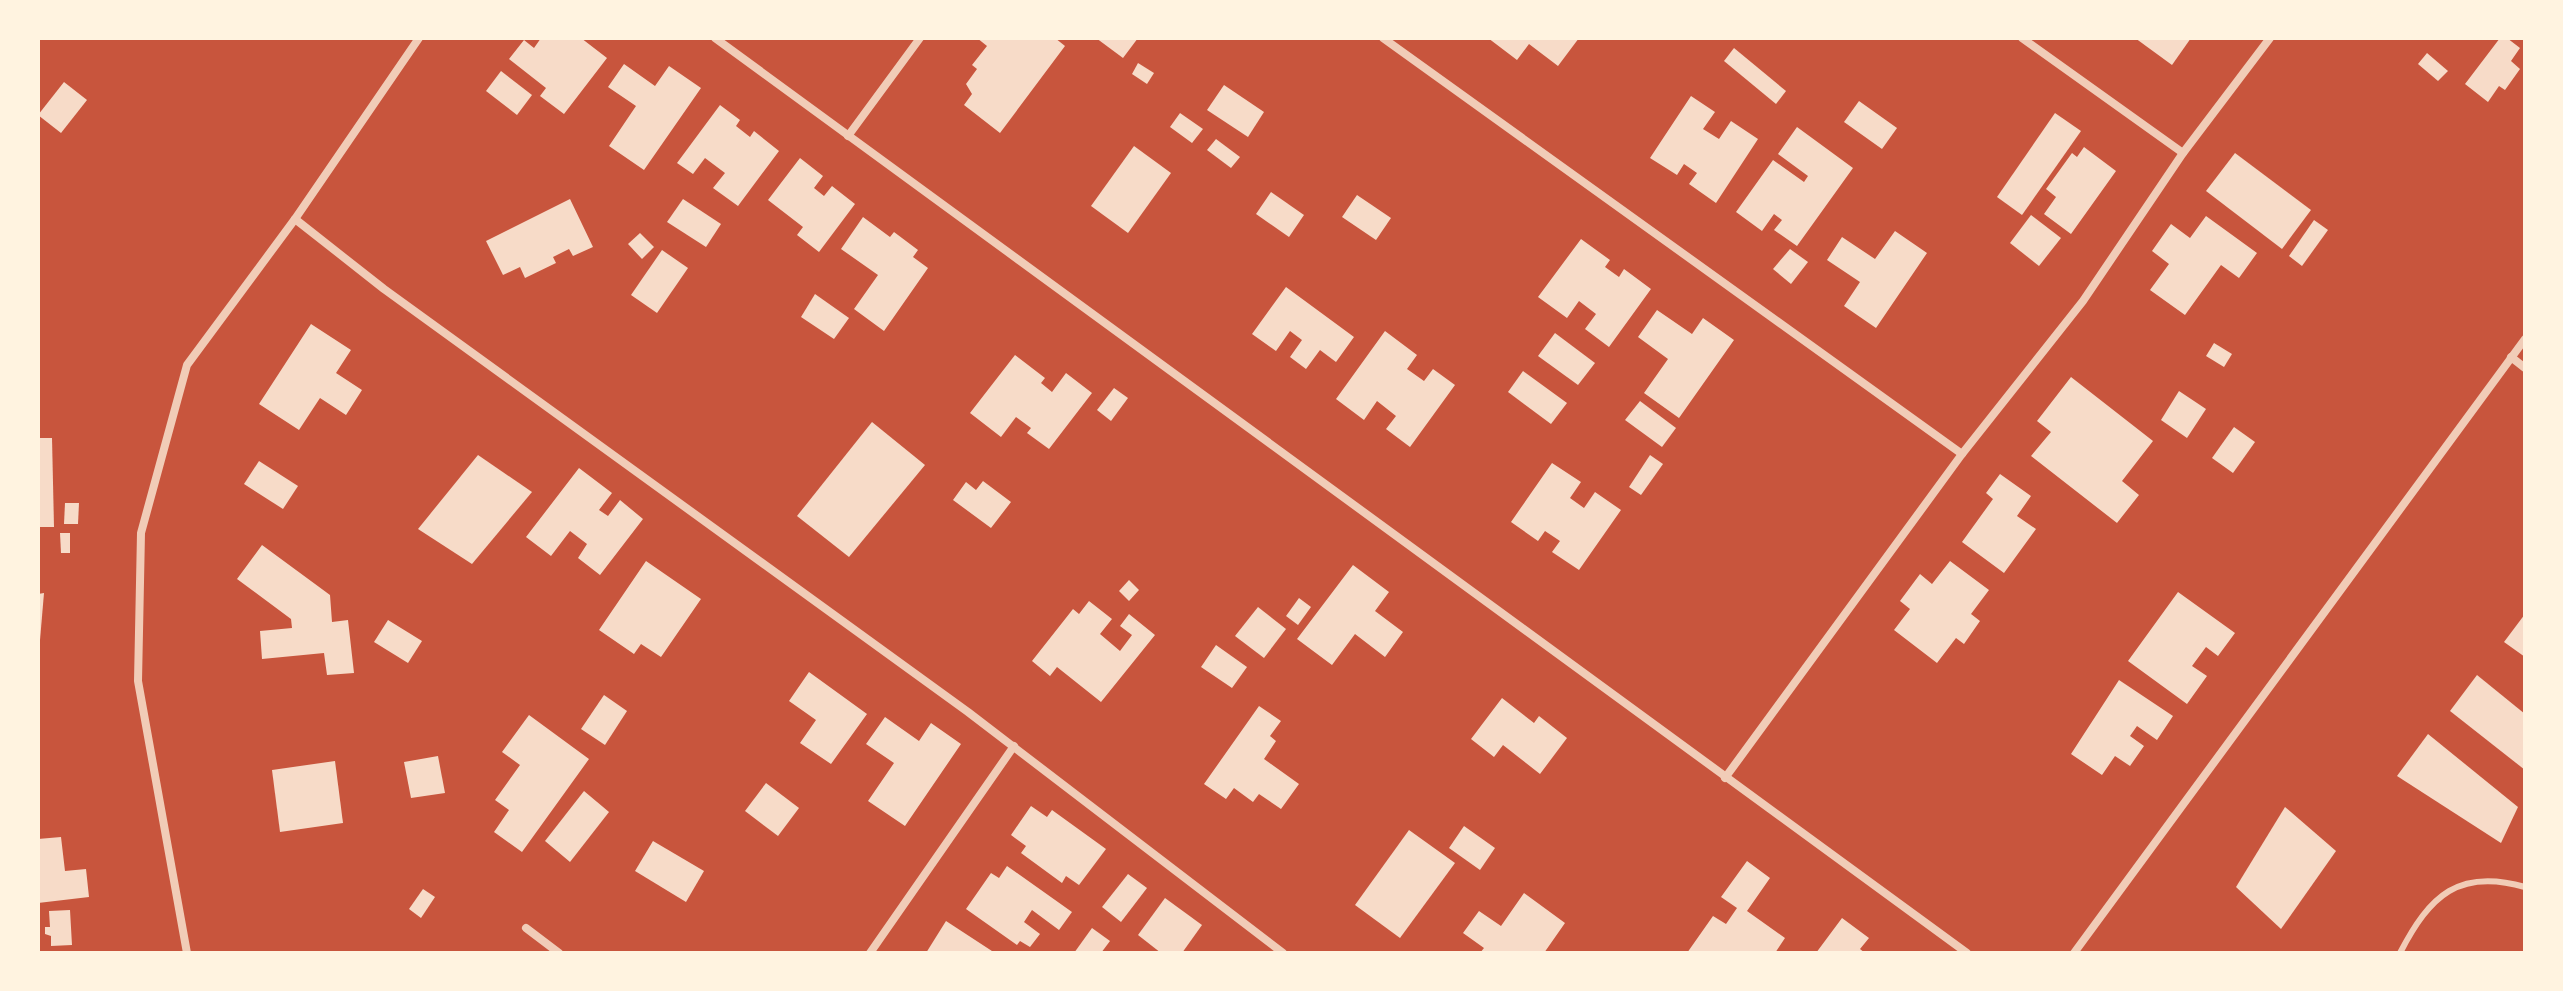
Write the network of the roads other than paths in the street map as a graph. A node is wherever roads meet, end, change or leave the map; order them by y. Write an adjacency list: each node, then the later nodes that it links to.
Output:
1 (419, 38): 9 (street)
2 (715, 38): 7 (street)
3 (920, 38): 7 (street)
4 (1383, 38): 13 (street)
5 (2022, 38): 8 (street)
6 (2270, 38): 8 (street)
7 (848, 136): 15 (street)
8 (2183, 153): 13 (street)
9 (295, 219): 14 (street); 19 (street)
10 (2525, 339): 11 (street)
11 (2511, 357): 12 (street); 23 (street)
12 (2525, 368)
13 (1962, 454): 15 (street)
14 (1014, 746): 21 (street); 22 (street)
15 (1725, 778): 18 (street)
16 (2525, 887): 24 (lane)
17 (526, 928): 20 (street)
18 (1963, 952)
19 (187, 953)
20 (559, 953)
21 (870, 953)
22 (1283, 953)
23 (2074, 953)
24 (2400, 953)

